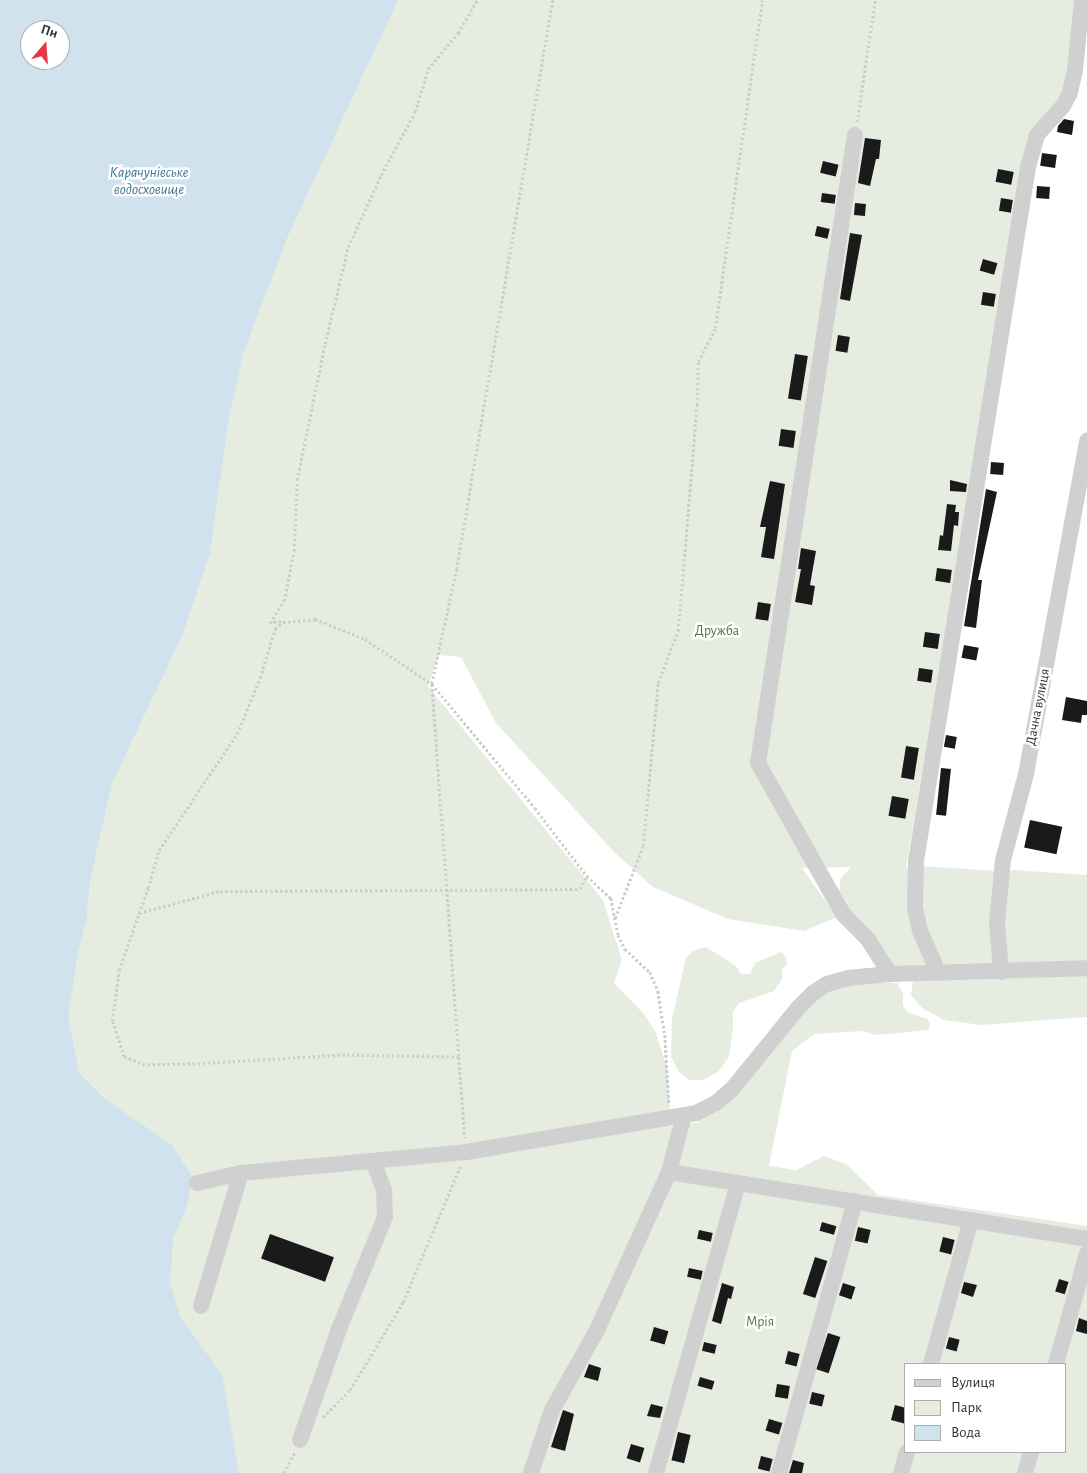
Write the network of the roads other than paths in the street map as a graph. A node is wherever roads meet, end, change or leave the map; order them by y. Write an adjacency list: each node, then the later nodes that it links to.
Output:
1 (1082, 0): 5 (street)
2 (855, 134): 7 (street)
3 (1087, 442): 6 (street, Дачна вулиця)
4 (1087, 968): 6 (street)
5 (938, 972): 6 (street); 7 (street)
6 (1001, 972)
7 (890, 974): 8 (street)
8 (677, 1116): 9 (street); 10 (street)
9 (373, 1162): 11 (street); 21 (street)
10 (669, 1172): 13 (street); 24 (street)
11 (241, 1173): 12 (street); 18 (street)
12 (197, 1183)
13 (738, 1183): 14 (street); 25 (street)
14 (855, 1201): 15 (street); 26 (street)
15 (970, 1220): 16 (street); 19 (street)
16 (1087, 1239)
17 (1087, 1253): 20 (street)
18 (201, 1306)
19 (931, 1363)
20 (1056, 1363)
21 (300, 1440)
22 (906, 1453): 27 (street)
23 (1031, 1453): 28 (street)
24 (530, 1473)
25 (656, 1473)
26 (779, 1473)
27 (901, 1473)
28 (1025, 1473)

